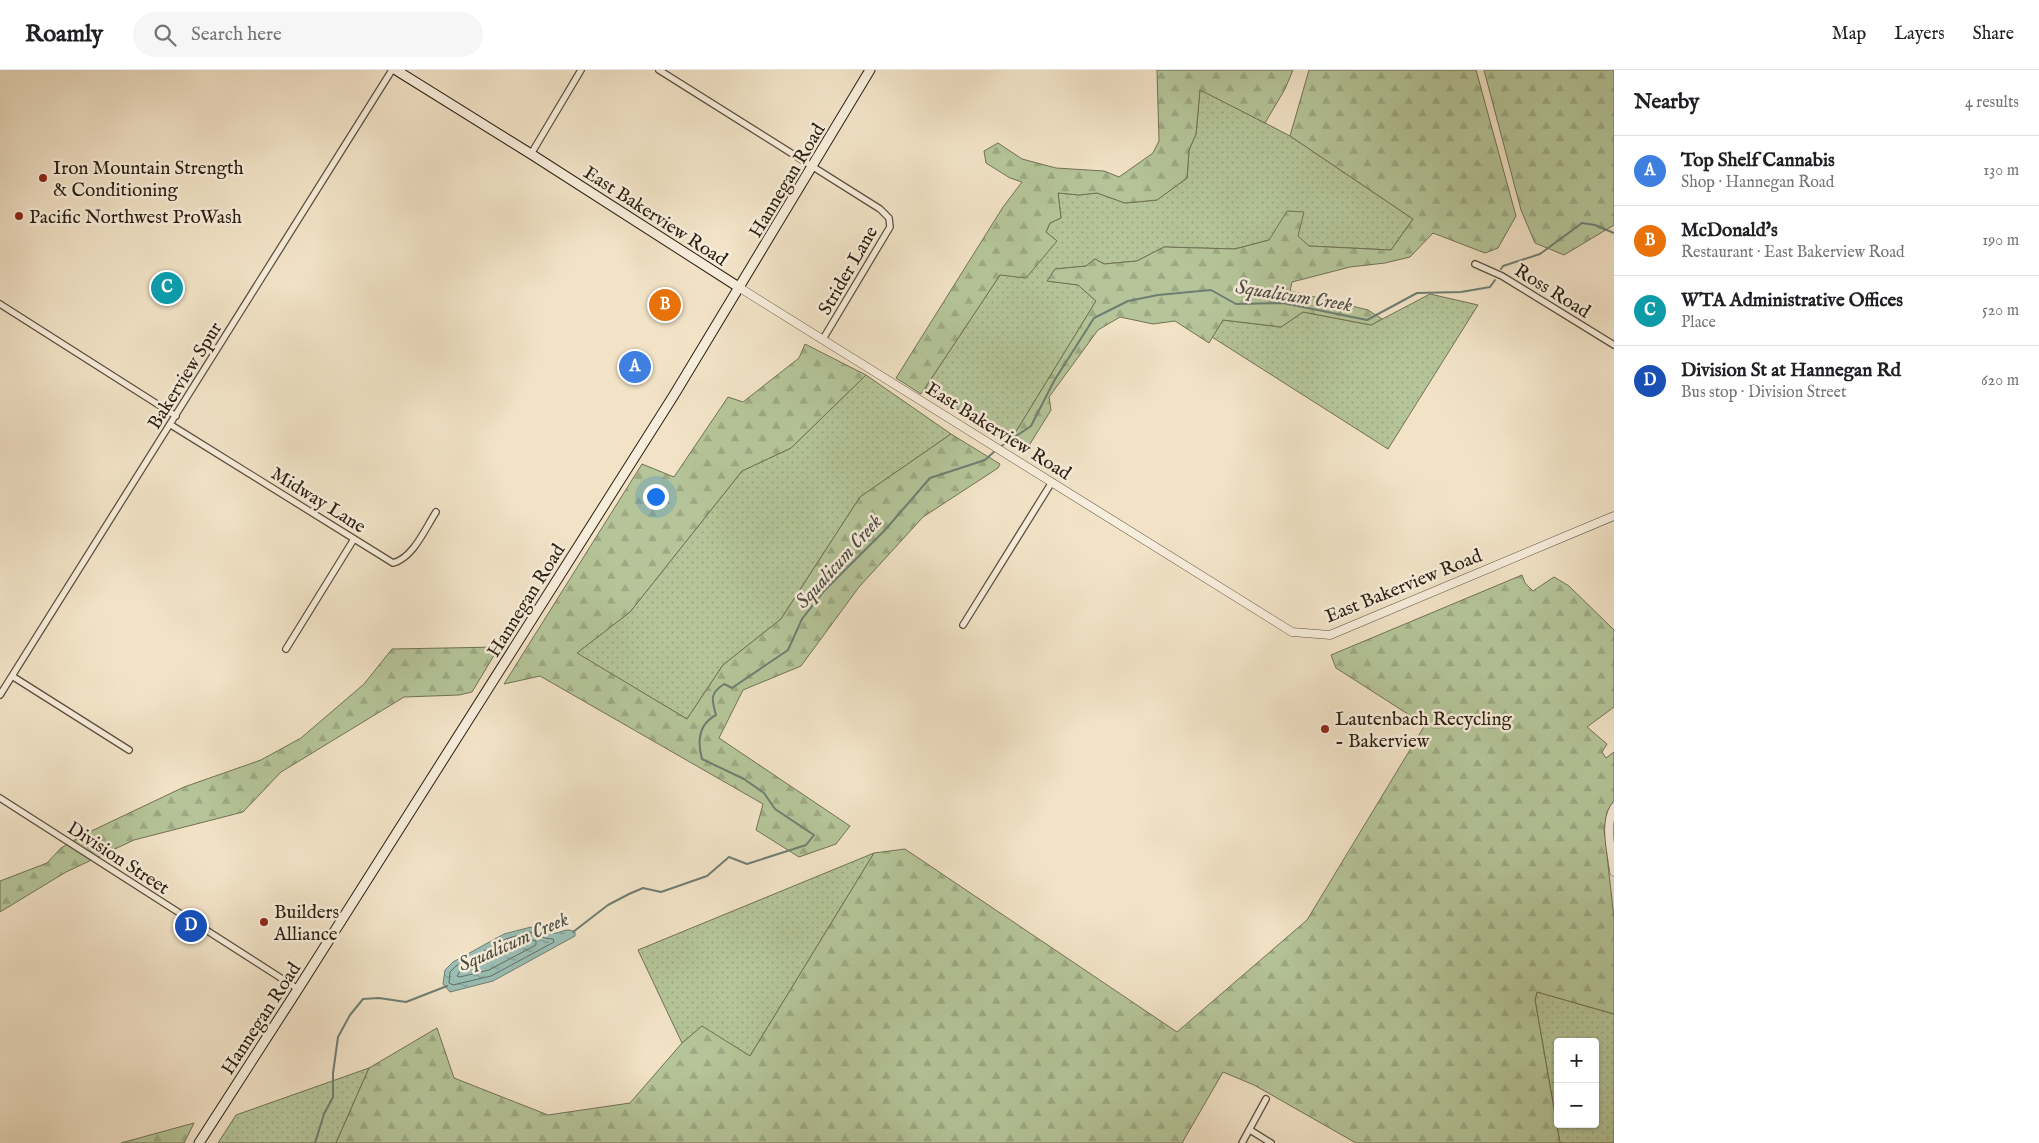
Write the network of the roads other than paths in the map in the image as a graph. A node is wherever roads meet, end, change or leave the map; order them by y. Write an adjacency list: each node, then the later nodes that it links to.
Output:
1 (394, 70): 5 (main road, East Bakerview Road); 12 (street, Bakerview Spur)
2 (581, 70): 5 (street)
3 (660, 70): 6 (street, Strider Lane)
4 (870, 70): 6 (main road, Hannegan Road)
5 (531, 154): 8 (main road, East Bakerview Road)
6 (813, 167): 8 (main road, Hannegan Road); 10 (street, Strider Lane)
7 (1475, 264): 11 (street, Ross Road)
8 (740, 288): 10 (street, East Bakerview Road); 26 (main road, Hannegan Road)
9 (0, 304): 12 (street)
10 (823, 339): 14 (street, East Bakerview Road)
11 (1614, 345)
12 (176, 416): 13 (street, Bakerview Spur)
13 (171, 425): 17 (street, Midway Lane); 20 (street, Bakerview Spur)
14 (1052, 482): 16 (street, East Bakerview Road); 18 (street)
15 (436, 512): 17 (street, Midway Lane)
16 (1614, 516)
17 (354, 539): 19 (street)
18 (963, 625)
19 (286, 649)
20 (12, 676): 21 (street, Bakerview Spur); 22 (street)
21 (0, 695)
22 (129, 750)
23 (0, 798): 26 (street, Division Street)
24 (1614, 808): 25 (street)
25 (1614, 872)
26 (298, 989): 29 (main road, Hannegan Road)
27 (1266, 1099): 28 (street)
28 (1250, 1130): 30 (street); 31 (street)
29 (199, 1143)
30 (1242, 1143)
31 (1271, 1143)

